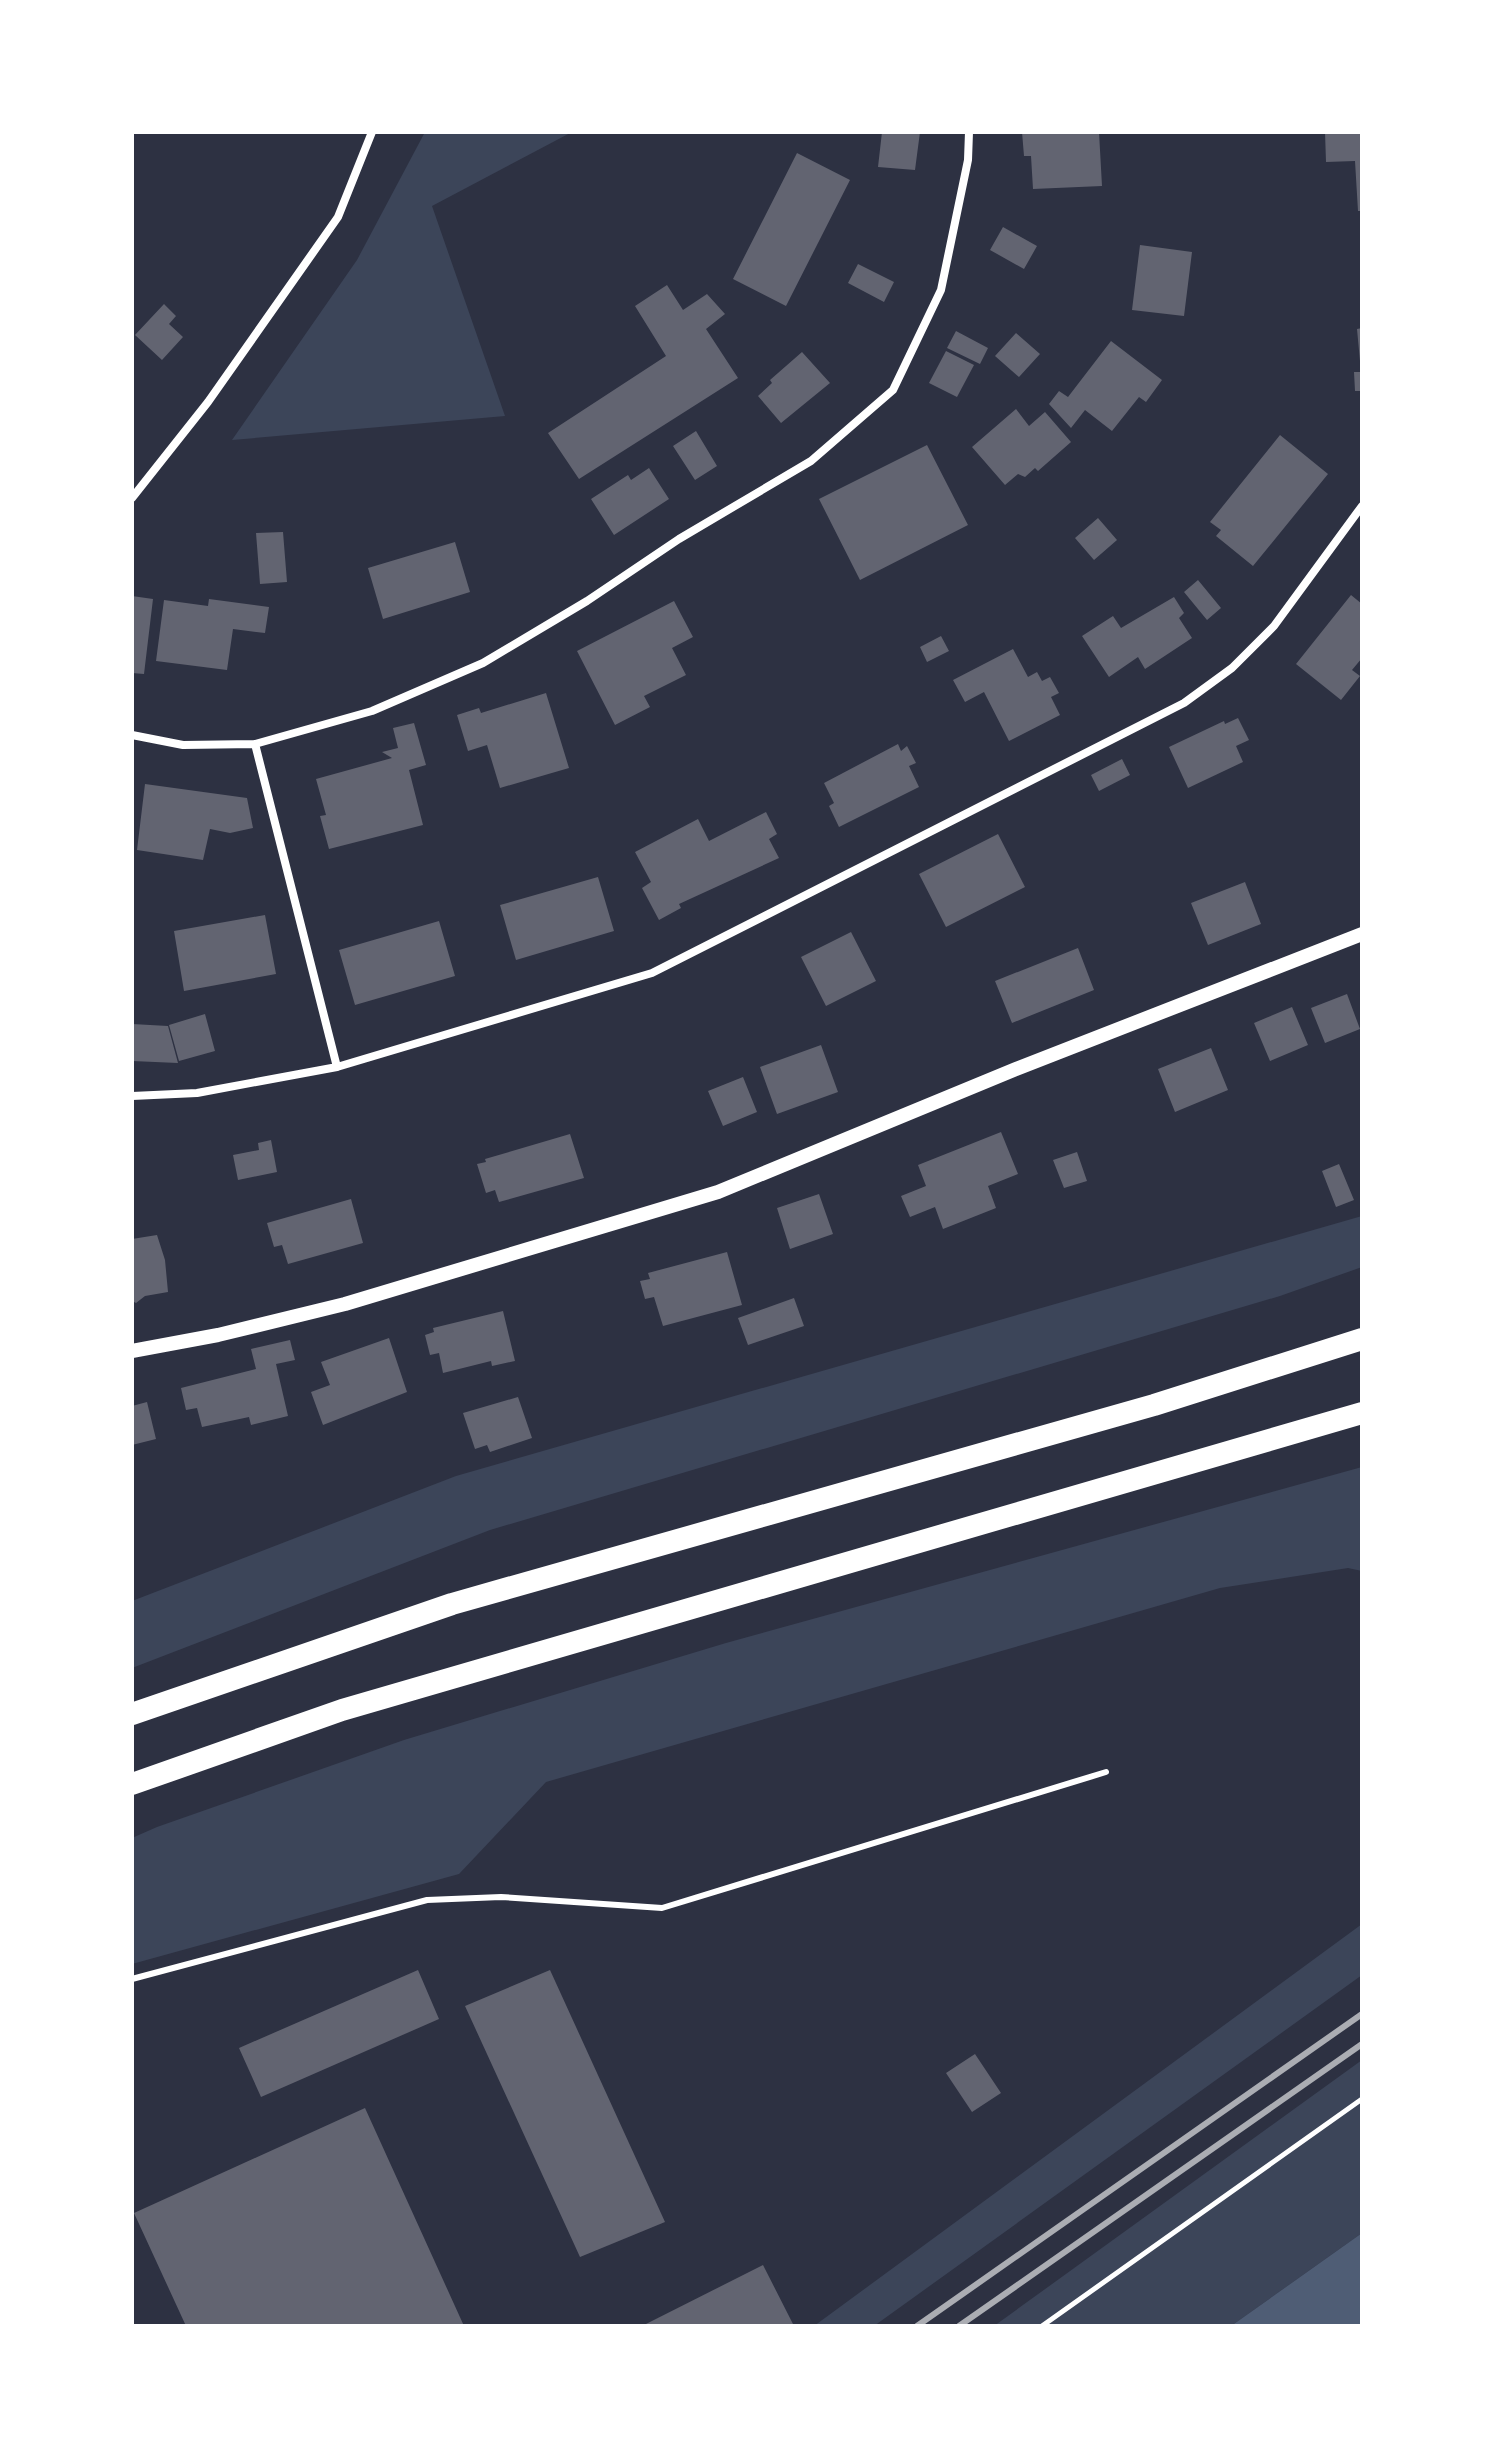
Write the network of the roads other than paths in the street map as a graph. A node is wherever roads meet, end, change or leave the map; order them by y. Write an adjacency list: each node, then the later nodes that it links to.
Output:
1 (372, 132): 3 (street)
2 (969, 132): 6 (street)
3 (132, 498)
4 (1362, 506): 8 (street)
5 (132, 735): 6 (street)
6 (255, 744): 8 (street)
7 (1362, 934): 11 (street)
8 (337, 1067): 9 (street)
9 (132, 1096)
10 (1362, 1336): 13 (highway)
11 (132, 1351)
12 (1362, 1413): 15 (highway)
13 (132, 1714)
14 (1106, 1772): 16 (lane)
15 (132, 1784)
16 (132, 1979)

